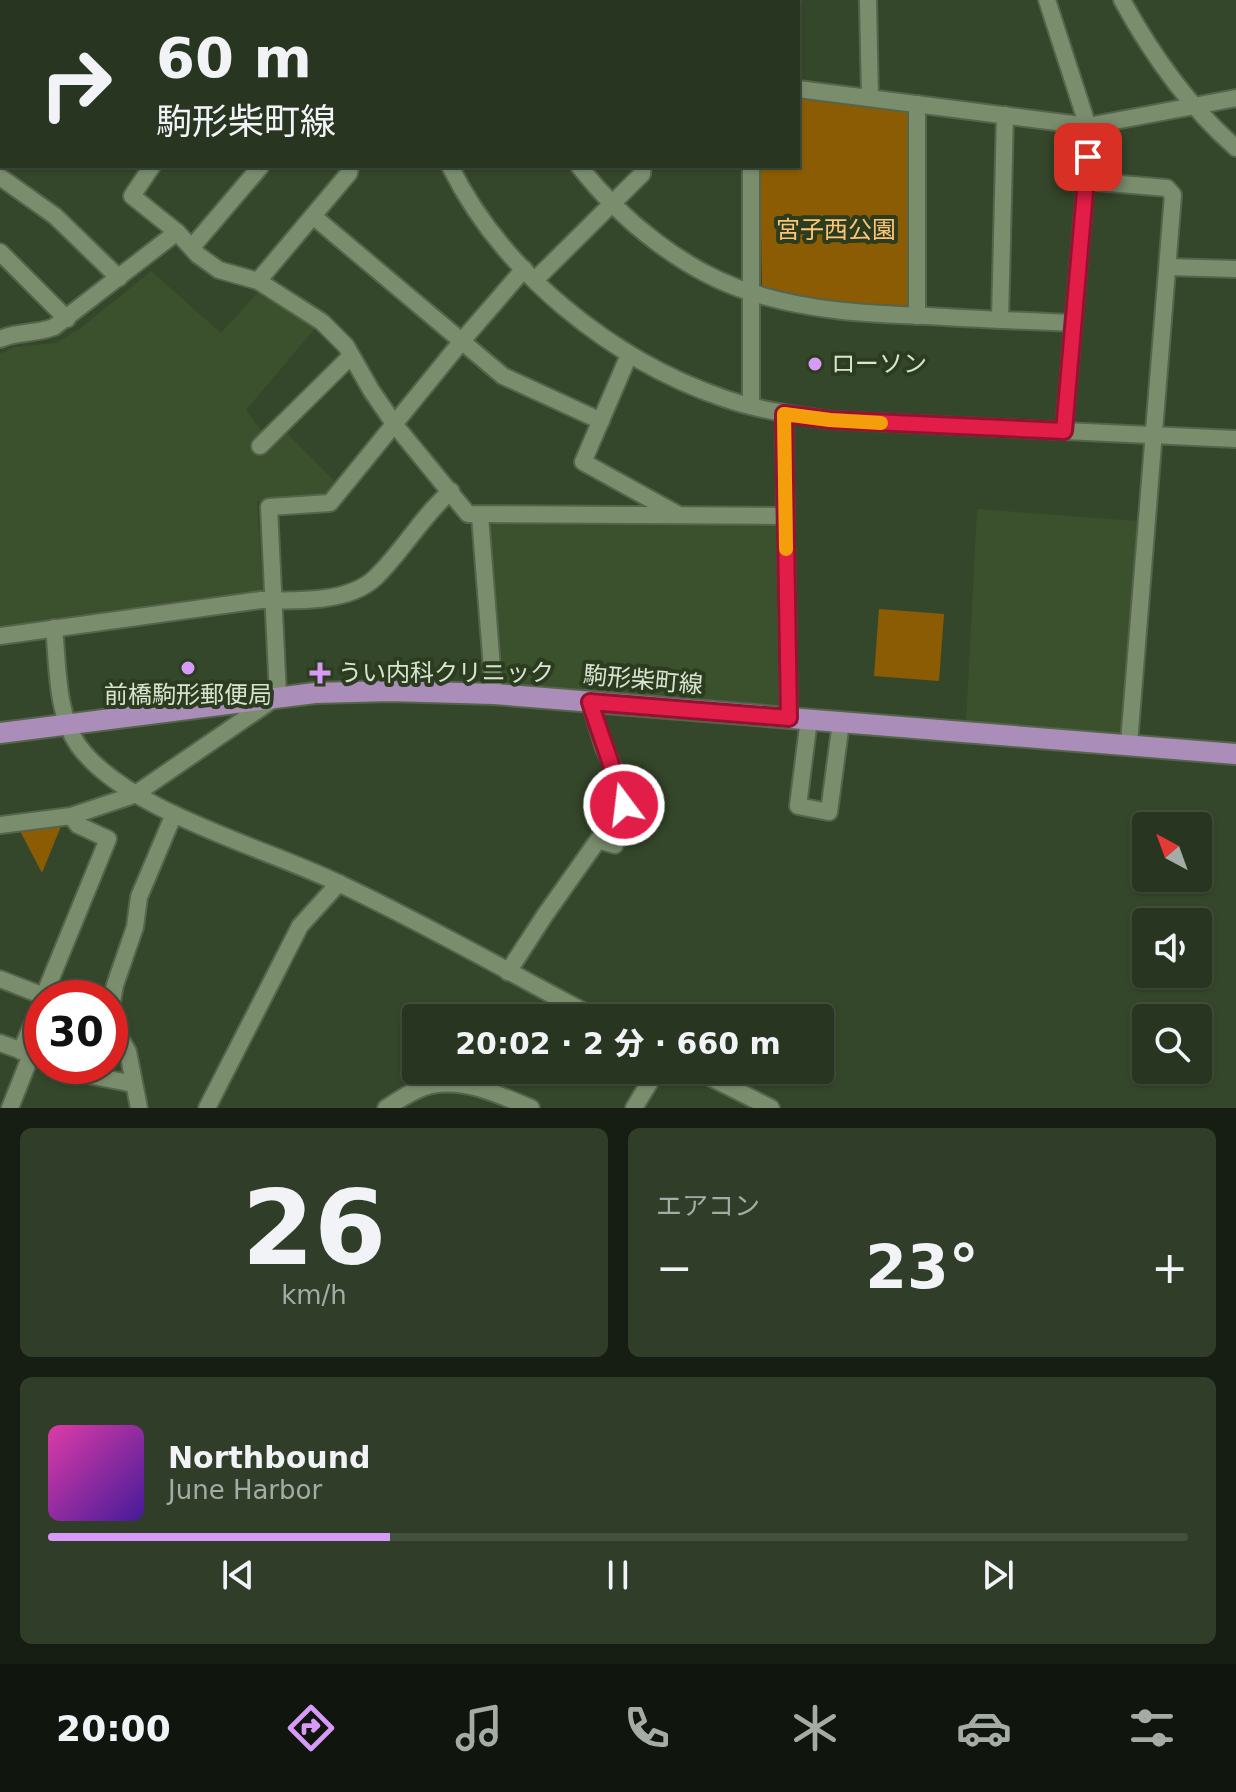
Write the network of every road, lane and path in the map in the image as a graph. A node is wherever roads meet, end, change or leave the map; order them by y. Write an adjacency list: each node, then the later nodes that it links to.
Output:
1 (868, 0): 5 (street)
2 (1047, 0): 10 (street)
3 (1122, 0): 8 (street)
4 (800, 89): 5 (street)
5 (870, 98): 7 (street)
6 (1236, 98): 8 (street)
7 (917, 104): 9 (street); 32 (street)
8 (1192, 105): 10 (street); 11 (street)
9 (1005, 115): 10 (street); 34 (street)
10 (1088, 126): 20 (street)
11 (1236, 148)
12 (151, 168): 23 (street)
13 (259, 168): 24 (street)
14 (350, 168): 22 (street)
15 (451, 168): 28 (street)
16 (581, 168): 21 (street)
17 (643, 168): 21 (street)
18 (751, 168): 31 (street)
19 (3, 176): 29 (street)
20 (1086, 181): 26 (street); 35 (street)
21 (612, 204): 28 (street); 31 (street)
22 (313, 216): 30 (street); 37 (street)
23 (177, 232): 24 (street); 29 (street)
24 (192, 247): 30 (street)
25 (0, 252): 33 (street)
26 (1168, 267): 27 (street); 45 (street)
27 (1236, 269)
28 (530, 275): 37 (street); 38 (street)
29 (119, 278): 33 (street)
30 (258, 281): 39 (street)
31 (750, 293): 32 (street); 40 (street)
32 (917, 316): 34 (street)
33 (67, 319): 36 (street)
34 (1000, 320): 35 (street)
35 (1072, 323): 44 (street)
36 (1, 337)
37 (461, 342): 42 (street); 43 (street)
38 (629, 355): 40 (street); 42 (street)
39 (351, 356): 43 (street); 47 (street)
40 (751, 406): 41 (street)
41 (784, 414): 44 (street); 51 (street)
42 (601, 421): 50 (street)
43 (395, 425): 48 (street); 52 (street)
44 (1064, 431): 45 (street)
45 (1154, 434): 46 (street); 62 (street)
46 (1236, 439)
47 (260, 446)
48 (451, 491): 49 (street); 52 (street)
49 (480, 516): 50 (street); 55 (street)
50 (681, 516): 51 (street)
51 (785, 516): 58 (street)
52 (272, 600): 53 (street); 56 (street)
53 (54, 628): 54 (street); 60 (street)
54 (0, 636)
55 (494, 694): 56 (main road, 駒形柴町線); 57 (main road, 駒形柴町線)
56 (278, 696): 60 (main road, 駒形柴町線); 64 (street)
57 (590, 702): 58 (main road, 駒形柴町線); 69 (street)
58 (799, 719): 59 (main road, 駒形柴町線); 59 (street)
59 (841, 722): 62 (main road, 駒形柴町線)
60 (66, 724): 61 (main road, 駒形柴町線); 64 (street)
61 (0, 733)
62 (1129, 743): 63 (main road, 駒形柴町線)
63 (1236, 754)
64 (134, 795): 65 (street); 66 (street)
65 (174, 814): 68 (street); 72 (street)
66 (71, 816): 67 (street); 71 (street)
67 (0, 825)
68 (339, 883): 69 (street); 85 (street)
69 (508, 972): 74 (street)
70 (0, 979): 73 (street)
71 (51, 980)
72 (117, 980)
73 (24, 989)
74 (569, 1004)
75 (0, 1043): 76 (street)
76 (24, 1052)
77 (128, 1052): 80 (street)
78 (24, 1073): 83 (street)
79 (128, 1083): 80 (street)
80 (134, 1084): 84 (street)
81 (649, 1084): 88 (street)
82 (724, 1084): 89 (street)
83 (10, 1108)
84 (139, 1108)
85 (207, 1108)
86 (386, 1108): 87 (street)
87 (531, 1108)
88 (634, 1108)
89 (771, 1108)

